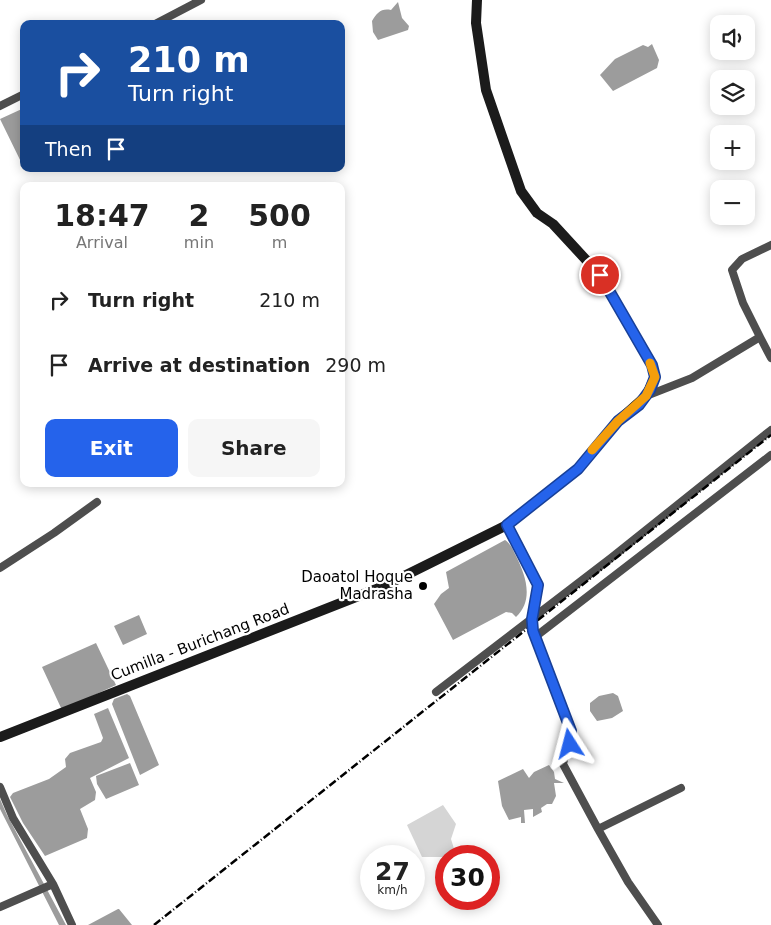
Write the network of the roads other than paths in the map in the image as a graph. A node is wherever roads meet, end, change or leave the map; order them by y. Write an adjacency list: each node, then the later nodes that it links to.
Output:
1 (201, 0): 3 (street)
2 (477, 0): 9 (main road, Cumilla - Burichang Road)
3 (163, 20)
4 (20, 96): 5 (street)
5 (0, 106)
6 (771, 245): 7 (street)
7 (760, 337): 8 (street); 9 (street)
8 (771, 358)
9 (646, 396): 13 (main road, Cumilla - Burichang Road)
10 (771, 430): 15 (street)
11 (771, 455): 16 (street)
12 (97, 502): 14 (street)
13 (507, 525): 15 (street); 18 (main road, Cumilla - Burichang Road)
14 (0, 568)
15 (532, 619): 16 (street); 17 (street)
16 (535, 637): 21 (street)
17 (436, 692)
18 (0, 737)
19 (0, 787): 22 (street)
20 (681, 788): 21 (street)
21 (598, 829): 25 (street)
22 (50, 885): 23 (street); 24 (street)
23 (0, 907)
24 (72, 925)
25 (658, 925)

